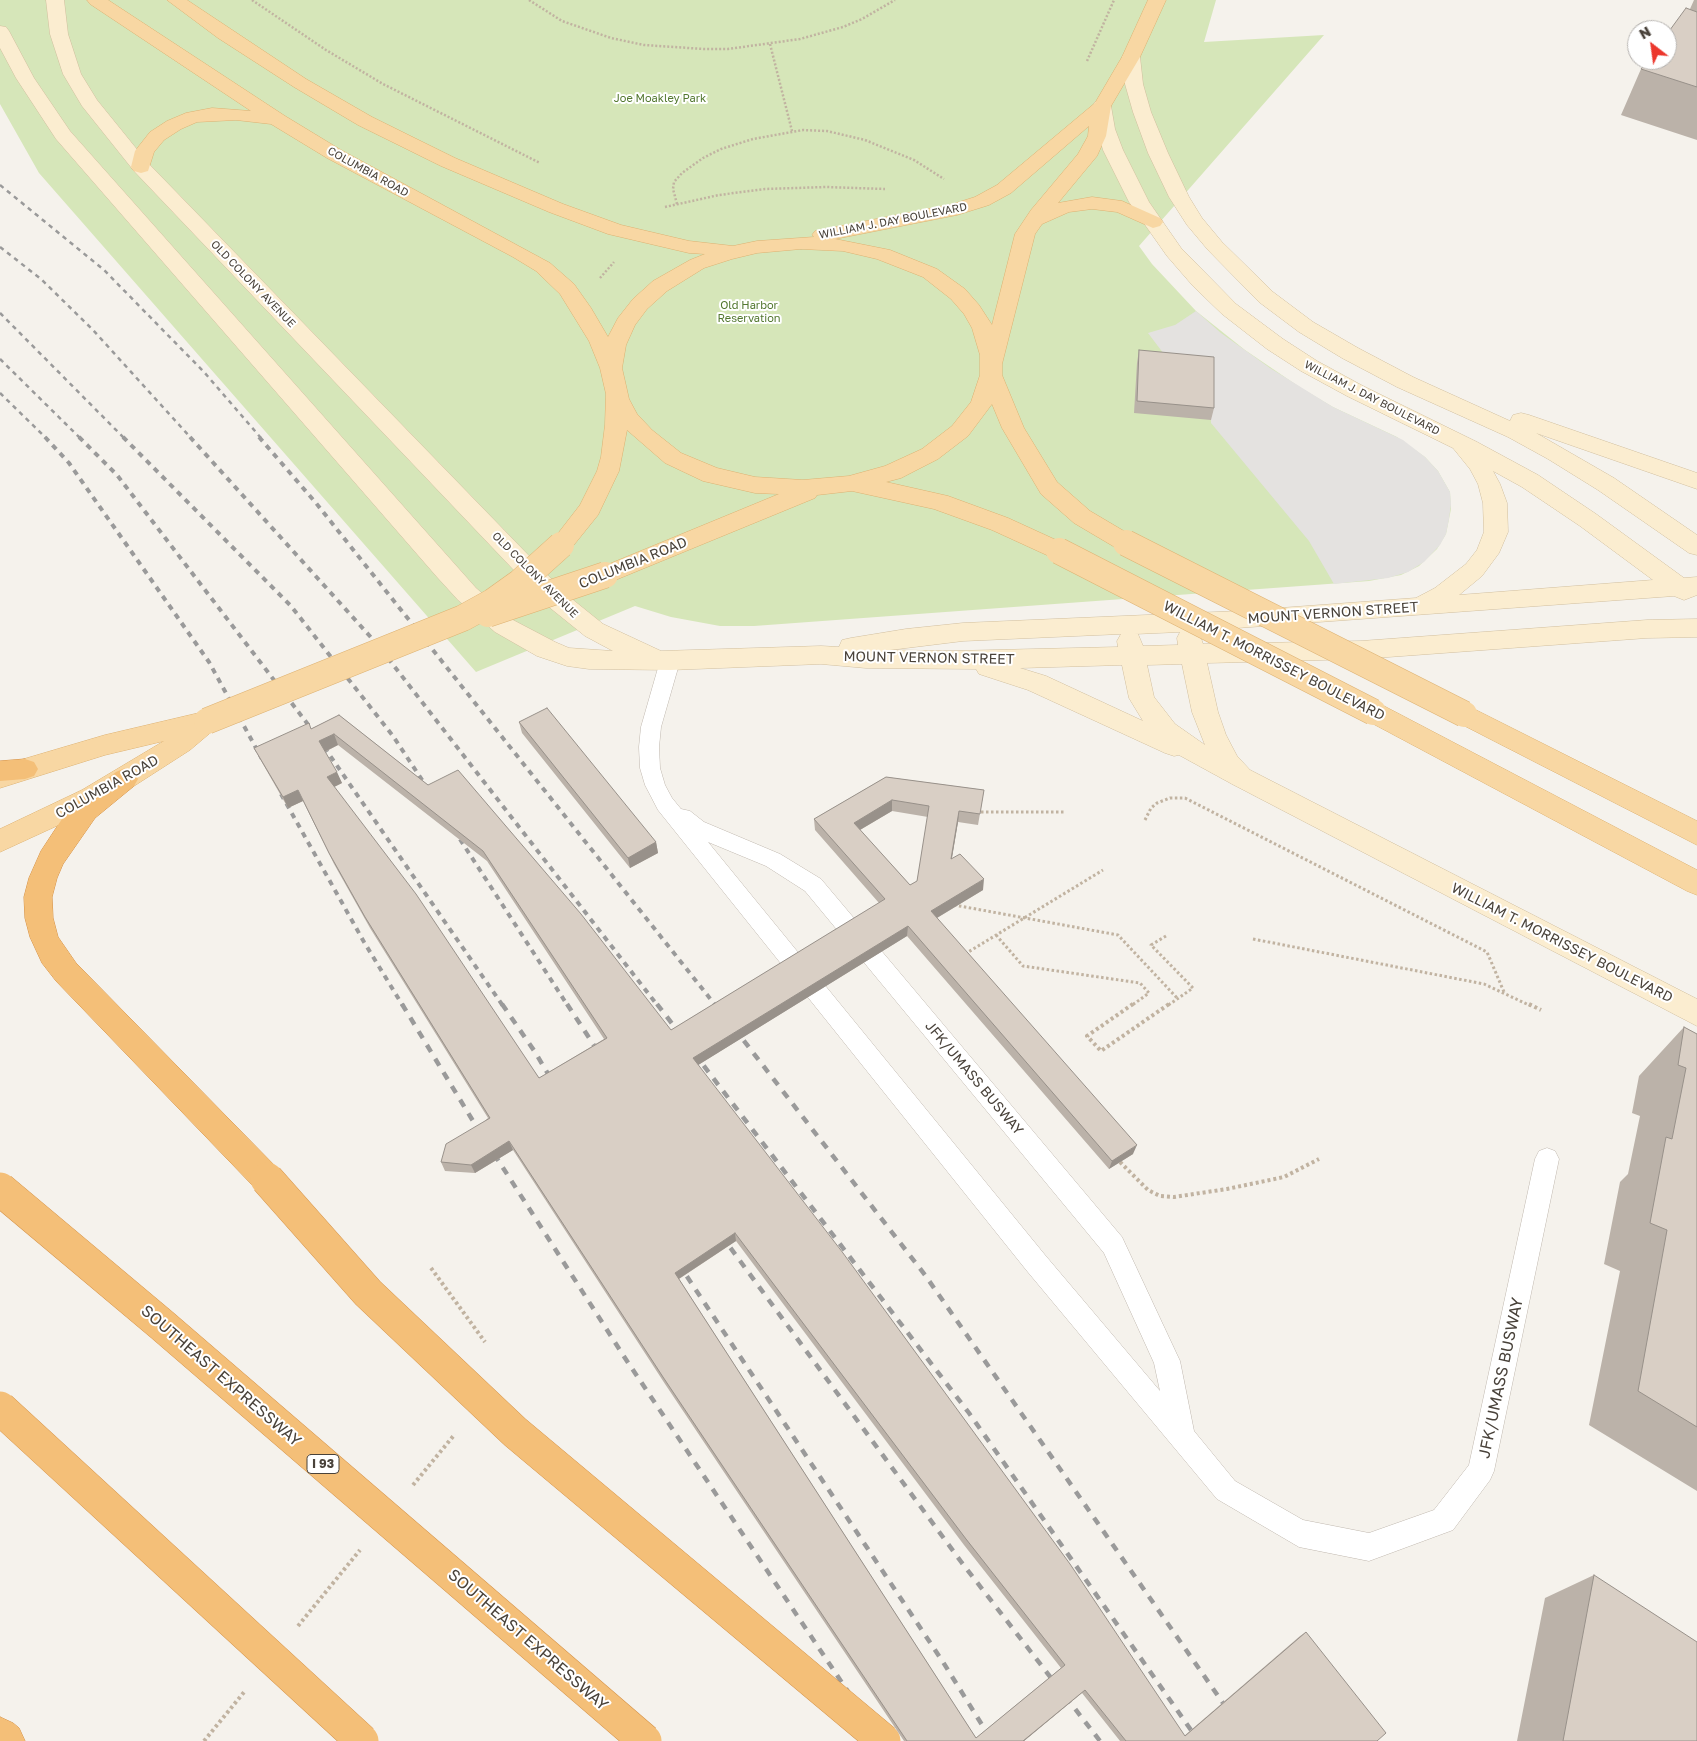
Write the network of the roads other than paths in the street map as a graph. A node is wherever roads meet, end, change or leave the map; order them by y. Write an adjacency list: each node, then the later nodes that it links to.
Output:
1 (55, 0): 9 (street, OLD COLONY AVENUE)
2 (96, 0): 8 (main road, COLUMBIA ROAD)
3 (176, 0): 13 (main road)
4 (1158, 0): 6 (main road, WILLIAM J. DAY BOULEVARD)
5 (0, 31): 33 (street)
6 (1131, 57): 7 (main road, WILLIAM J. DAY BOULEVARD); 15 (street)
7 (1102, 106): 10 (street, WILLIAM J. DAY BOULEVARD); 11 (main road, WILLIAM J. DAY BOULEVARD); 12 (main road, WILLIAM J. DAY BOULEVARD)
8 (278, 120): 9 (main road); 16 (main road, COLUMBIA ROAD)
9 (140, 167): 33 (street, OLD COLONY AVENUE)
10 (1152, 222): 11 (main road); 17 (street, WILLIAM J. DAY BOULEVARD)
11 (1030, 225): 14 (main road, WILLIAM J. DAY BOULEVARD)
12 (771, 245): 13 (main road); 14 (main road)
13 (742, 250): 16 (main road)
14 (991, 370): 19 (main road, WILLIAM J. DAY BOULEVARD); 40 (main road, bridge)
15 (1385, 372): 18 (street); 20 (street)
16 (613, 379): 19 (main road, WILLIAM T. MORRISSEY BOULEVARD); 27 (main road, COLUMBIA ROAD, bridge)
17 (1445, 435): 22 (street, WILLIAM J. DAY BOULEVARD); 23 (street)
18 (1697, 481)
19 (826, 487): 27 (main road, COLUMBIA ROAD, bridge); 42 (main road, WILLIAM T. MORRISSEY BOULEVARD, bridge)
20 (1697, 547)
21 (1620, 591): 22 (street, MOUNT VERNON STREET); 23 (street, MOUNT VERNON STREET); 24 (street)
22 (1691, 591)
23 (1421, 607): 25 (street, MOUNT VERNON STREET)
24 (1697, 618)
25 (1185, 622): 26 (street, MOUNT VERNON STREET); 30 (street, WILLIAM T. MORRISSEY BOULEVARD)
26 (1126, 624): 29 (street, MOUNT VERNON STREET); 31 (street, WILLIAM T. MORRISSEY BOULEVARD)
27 (444, 626): 34 (main road, COLUMBIA ROAD, bridge)
28 (1697, 628): 30 (street, MOUNT VERNON STREET)
29 (821, 655): 32 (street, MOUNT VERNON STREET); 33 (street, MOUNT VERNON STREET)
30 (1193, 656): 31 (street, MOUNT VERNON STREET); 37 (street, WILLIAM T. MORRISSEY BOULEVARD)
31 (1132, 657): 32 (street, MOUNT VERNON STREET); 37 (street, WILLIAM T. MORRISSEY BOULEVARD)
32 (952, 660): 37 (street)
33 (670, 661): 39 (lane, JFK/UMASS BUSWAY)
34 (208, 721): 35 (main road, COLUMBIA ROAD); 38 (main road, COLUMBIA ROAD)
35 (13, 770): 36 (main road, COLUMBIA ROAD)
36 (0, 777)
37 (1241, 777): 43 (street, WILLIAM T. MORRISSEY BOULEVARD)
38 (125, 779): 41 (main road, COLUMBIA ROAD); 52 (highway, bridge)
39 (665, 804): 47 (lane, JFK/UMASS BUSWAY); 47 (lane, JFK/UMASS BUSWAY)
40 (1697, 834)
41 (0, 841)
42 (1697, 884)
43 (1697, 1013)
44 (1546, 1159): 47 (lane, JFK/UMASS BUSWAY)
45 (0, 1189): 51 (highway, SOUTHEAST EXPRESSWAY / I 93, bridge)
46 (0, 1408): 50 (highway, bridge)
47 (1181, 1435)
48 (0, 1736): 49 (highway)
49 (6, 1741)
50 (362, 1741)
51 (645, 1741)
52 (884, 1741)

